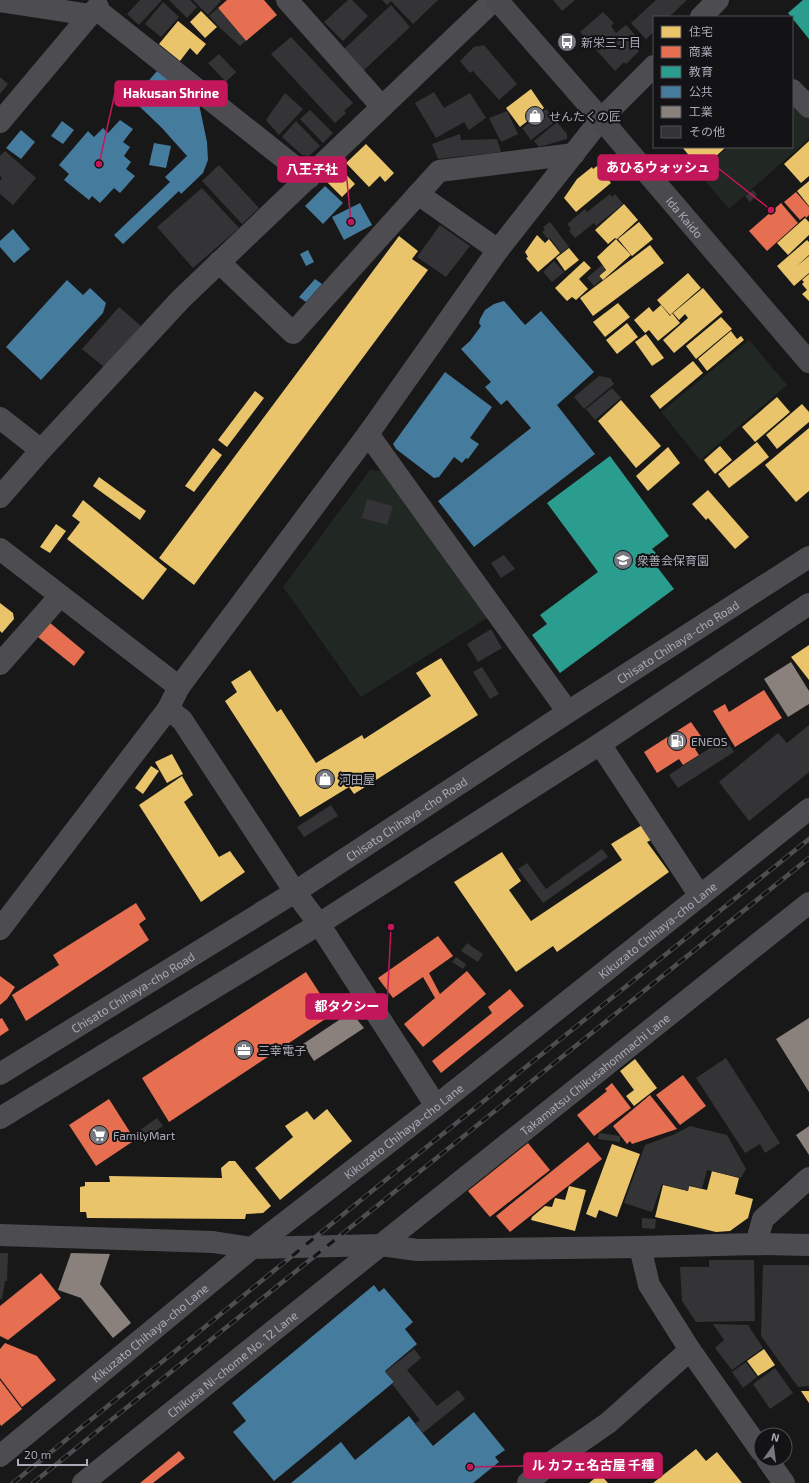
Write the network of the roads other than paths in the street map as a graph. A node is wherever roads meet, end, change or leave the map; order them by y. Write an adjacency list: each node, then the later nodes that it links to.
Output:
1 (287, 0): 8 (street)
2 (494, 0): 8 (street)
3 (497, 0): 10 (highway, Ida Kaido)
4 (0, 1): 5 (street)
5 (96, 8): 11 (street); 13 (street)
6 (653, 67): 10 (street)
7 (793, 91): 9 (street)
8 (382, 107): 13 (street)
9 (809, 107)
10 (601, 119): 12 (street); 17 (highway, Ida Kaido)
11 (0, 122)
12 (574, 154): 14 (street); 15 (street)
13 (309, 178): 16 (street)
14 (418, 194): 15 (street); 16 (street)
15 (498, 250): 19 (street)
16 (219, 262): 20 (street)
17 (809, 362)
18 (0, 418): 20 (street)
19 (368, 434): 27 (street); 29 (street)
20 (41, 450): 21 (street)
21 (0, 497)
22 (0, 549): 24 (street)
23 (809, 557): 29 (street, Chisato Chihaya-cho Road)
24 (60, 596): 26 (street); 27 (street)
25 (809, 604): 30 (street)
26 (0, 664)
27 (179, 687): 28 (street)
28 (168, 709): 32 (street); 36 (street)
29 (568, 712): 32 (street, Chisato Chihaya-cho Road)
30 (600, 744): 33 (street); 35 (street)
31 (809, 809): 33 (street, Kikuzato Chihaya-cho Lane)
32 (295, 892): 35 (street); 37 (street, Chisato Chihaya-cho Road)
33 (700, 896): 38 (street, Kikuzato Chihaya-cho Lane)
34 (809, 903): 44 (street, Takamatsu Chikusahonmachi Lane)
35 (318, 924): 38 (street); 39 (street)
36 (0, 929)
37 (0, 1074)
38 (436, 1106): 46 (street, Kikuzato Chihaya-cho Lane)
39 (0, 1118)
40 (809, 1178): 42 (street)
41 (0, 1235): 46 (street)
42 (756, 1244): 43 (street); 45 (street)
43 (809, 1244)
44 (381, 1245): 45 (street); 46 (street); 51 (street, Chikusa Ni-chome No. 12 Lane)
45 (640, 1247): 47 (street)
46 (252, 1248): 49 (street, Kikuzato Chihaya-cho Lane)
47 (690, 1350): 48 (street); 52 (street)
48 (753, 1440)
49 (0, 1456)
50 (773, 1467): 53 (street)
51 (83, 1483)
52 (528, 1483)
53 (784, 1483)

